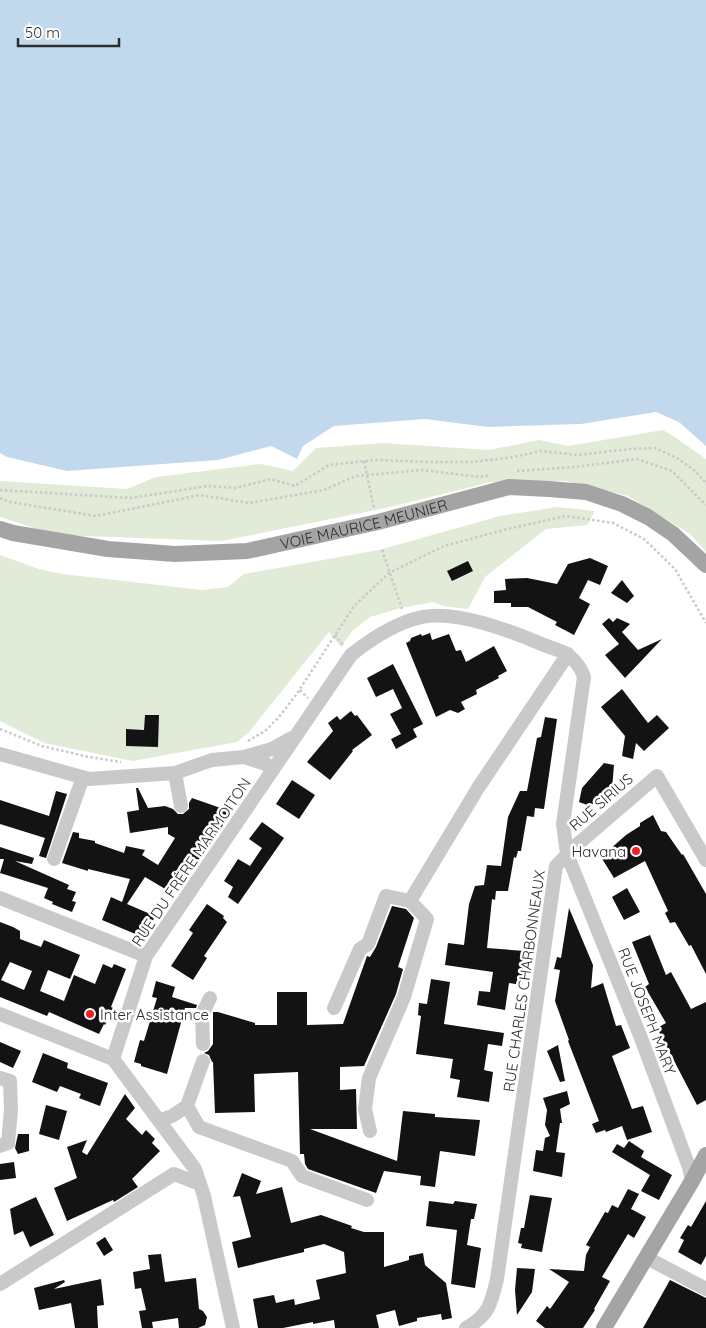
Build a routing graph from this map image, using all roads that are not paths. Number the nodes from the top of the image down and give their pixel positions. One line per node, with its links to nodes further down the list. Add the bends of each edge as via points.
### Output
1 (0, 529): 2 (main road, VOIE MAURICE MEUNIER, via 108,549 175,554 247,551 378,522 509,487 550,489 586,492 622,504 673,534)
2 (706, 565)
3 (568, 654): 4 (street, RUE DU FRÈRE MARMOITON, via 484,623 423,617 384,631 351,655); 11 (street, via 582,669 584,677 563,824); 15 (street, via 478,788)
4 (297, 735): 6 (street, via 272,749); 7 (street, RUE DU FRÈRE MARMOITON)
5 (0, 754): 9 (street)
6 (244, 757): 7 (street, via 266,764); 8 (street, via 212,760)
7 (272, 771): 16 (street, RUE DU FRÈRE MARMOITON)
8 (175, 773): 9 (street); 10 (street)
9 (83, 777): 12 (street)
10 (181, 806)
11 (567, 854): 13 (street, RUE SIRIUS, via 657,776); 31 (street, RUE JOSEPH MARY, via 642,1038); 38 (street, RUE CHARLES CHARBONNEAUX, via 556,866 491,1303 480,1320)
12 (54, 859)
13 (706, 860)
14 (0, 898): 16 (street)
15 (410, 901): 18 (street, via 386,896 368,944 360,949); 26 (street, via 428,919 404,997 369,1078 365,1109)
16 (146, 956): 21 (street, RUE DU FRÈRE MARMOITON)
17 (210, 998): 20 (street, via 202,1014)
18 (334, 1008)
19 (0, 1014): 21 (street)
20 (203, 1044)
21 (113, 1059): 25 (street)
22 (203, 1061): 24 (street)
23 (0, 1078): 27 (street, via 10,1081 11,1110 8,1143)
24 (187, 1106): 25 (street); 33 (street, via 199,1127 292,1161 302,1176)
25 (158, 1121): 29 (street)
26 (370, 1131)
27 (0, 1146)
28 (706, 1155): 31 (main road)
29 (185, 1156): 30 (street); 32 (street, via 195,1169)
30 (174, 1174): 32 (street); 35 (street)
31 (692, 1181): 34 (main road)
32 (200, 1184): 37 (street)
33 (367, 1200)
34 (647, 1258): 36 (street); 39 (main road)
35 (0, 1284)
36 (706, 1289)
37 (233, 1328)
38 (466, 1328)
39 (604, 1328)

